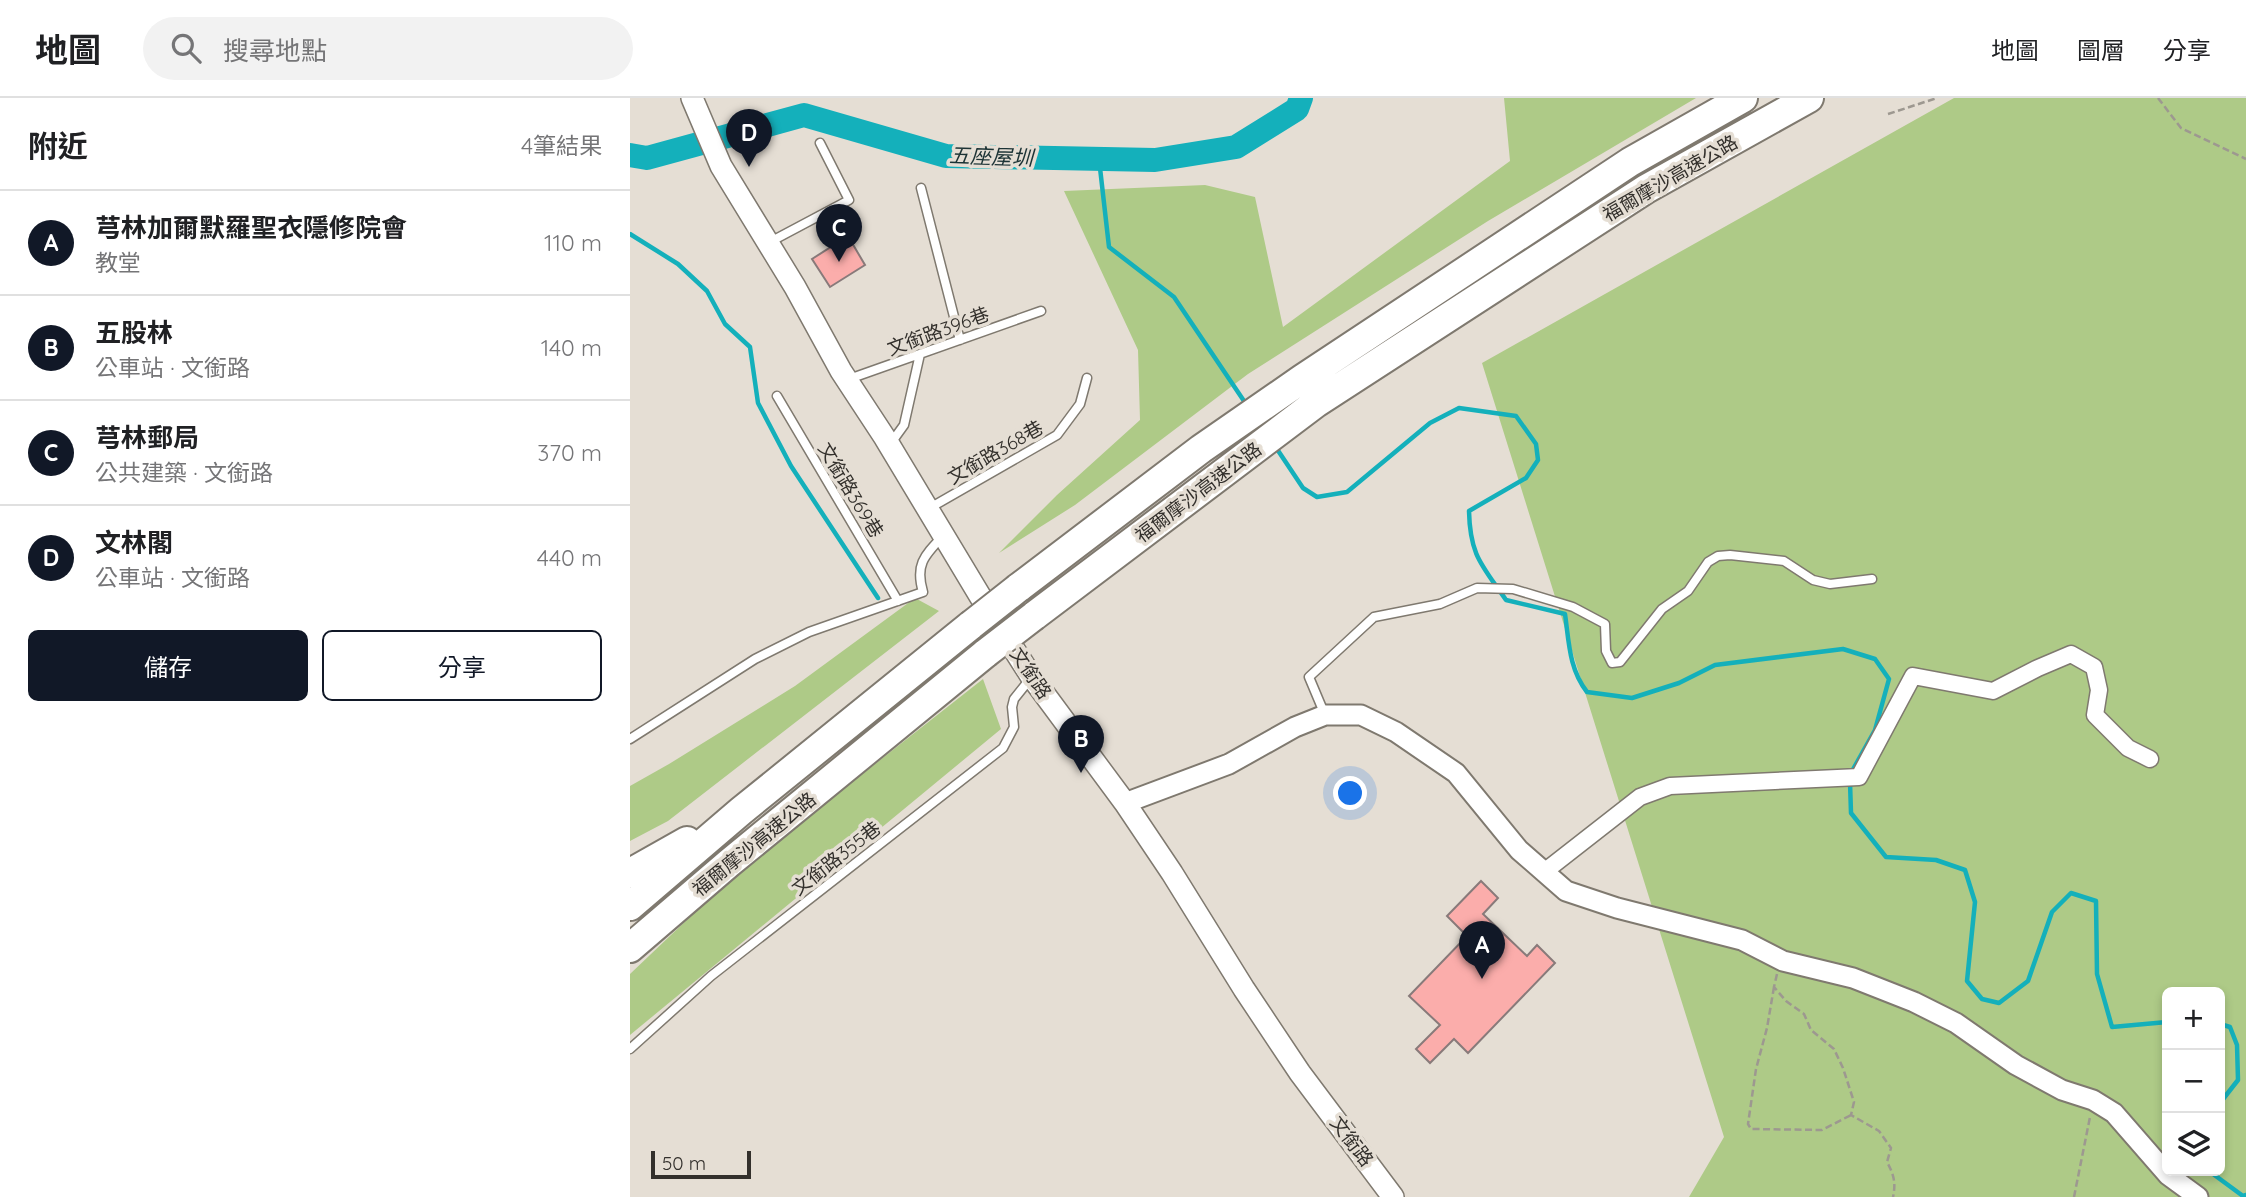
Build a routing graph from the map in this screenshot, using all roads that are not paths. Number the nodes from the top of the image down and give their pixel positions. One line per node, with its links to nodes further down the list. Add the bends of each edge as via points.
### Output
1 (1744, 98): 23 (highway, 福爾摩沙高速公路, bridge, via 1630,162 1201,449 1018,588)
2 (1809, 98): 24 (highway, 福爾摩沙高速公路, bridge, via 1646,189 1316,403 986,653)
3 (693, 101): 6 (main road, 文銜路, via 721,166)
4 (820, 143): 6 (lane, via 849,200)
5 (921, 188): 8 (lane)
6 (768, 243): 11 (main road, 文銜路)
7 (1041, 311): 8 (lane, 文銜路396巷)
8 (960, 340): 9 (lane, 文銜路396巷)
9 (919, 354): 11 (lane, 文銜路396巷); 13 (lane, via 904,425)
10 (1087, 378): 14 (lane, 文銜路368巷, via 1080,404 1056,435)
11 (846, 380): 13 (main road, 文銜路)
12 (777, 396): 17 (lane, 文銜路369巷)
13 (889, 446): 14 (main road, 文銜路)
14 (928, 509): 15 (main road, 文銜路)
15 (945, 536): 17 (lane, via 924,556 919,577 923,592); 18 (main road, 文銜路)
16 (1872, 579): 19 (lane, via 1830,584 1813,580 1784,562 1718,556 1708,562 1688,591 1662,609 1620,662 1612,663 1606,651 1605,624 1573,607 1513,589 1477,588 1440,604 1374,617 1309,677)
17 (898, 600): 20 (lane, via 809,632 755,660)
18 (1031, 676): 22 (main road, 文銜路); 30 (lane, 文銜路355巷, via 1014,699 1014,727 1003,748 711,976)
19 (1325, 715): 22 (street, via 1295,726 1229,764); 25 (street, via 1361,715 1396,732 1456,774 1519,850)
20 (630, 739)
21 (2150, 760): 25 (street, via 2128,748 2095,715 2099,690 2094,667 2071,654 1993,691 1913,676 1859,777 1670,786 1640,797)
22 (1125, 803): 31 (main road, 文銜路, via 1300,1073)
23 (741, 811): 26 (highway); 27 (highway, 福爾摩沙高速公路)
24 (729, 863): 28 (highway, 福爾摩沙高速公路); 29 (highway)
25 (1544, 872): 32 (street, via 1566,891 1742,940 1783,961 1853,978 1914,1002 1956,1023 2051,1084 2114,1113 2168,1175)
26 (630, 873)
27 (630, 906)
28 (630, 948)
29 (630, 960)
30 (630, 1049)
31 (1393, 1197)
32 (2198, 1197)

